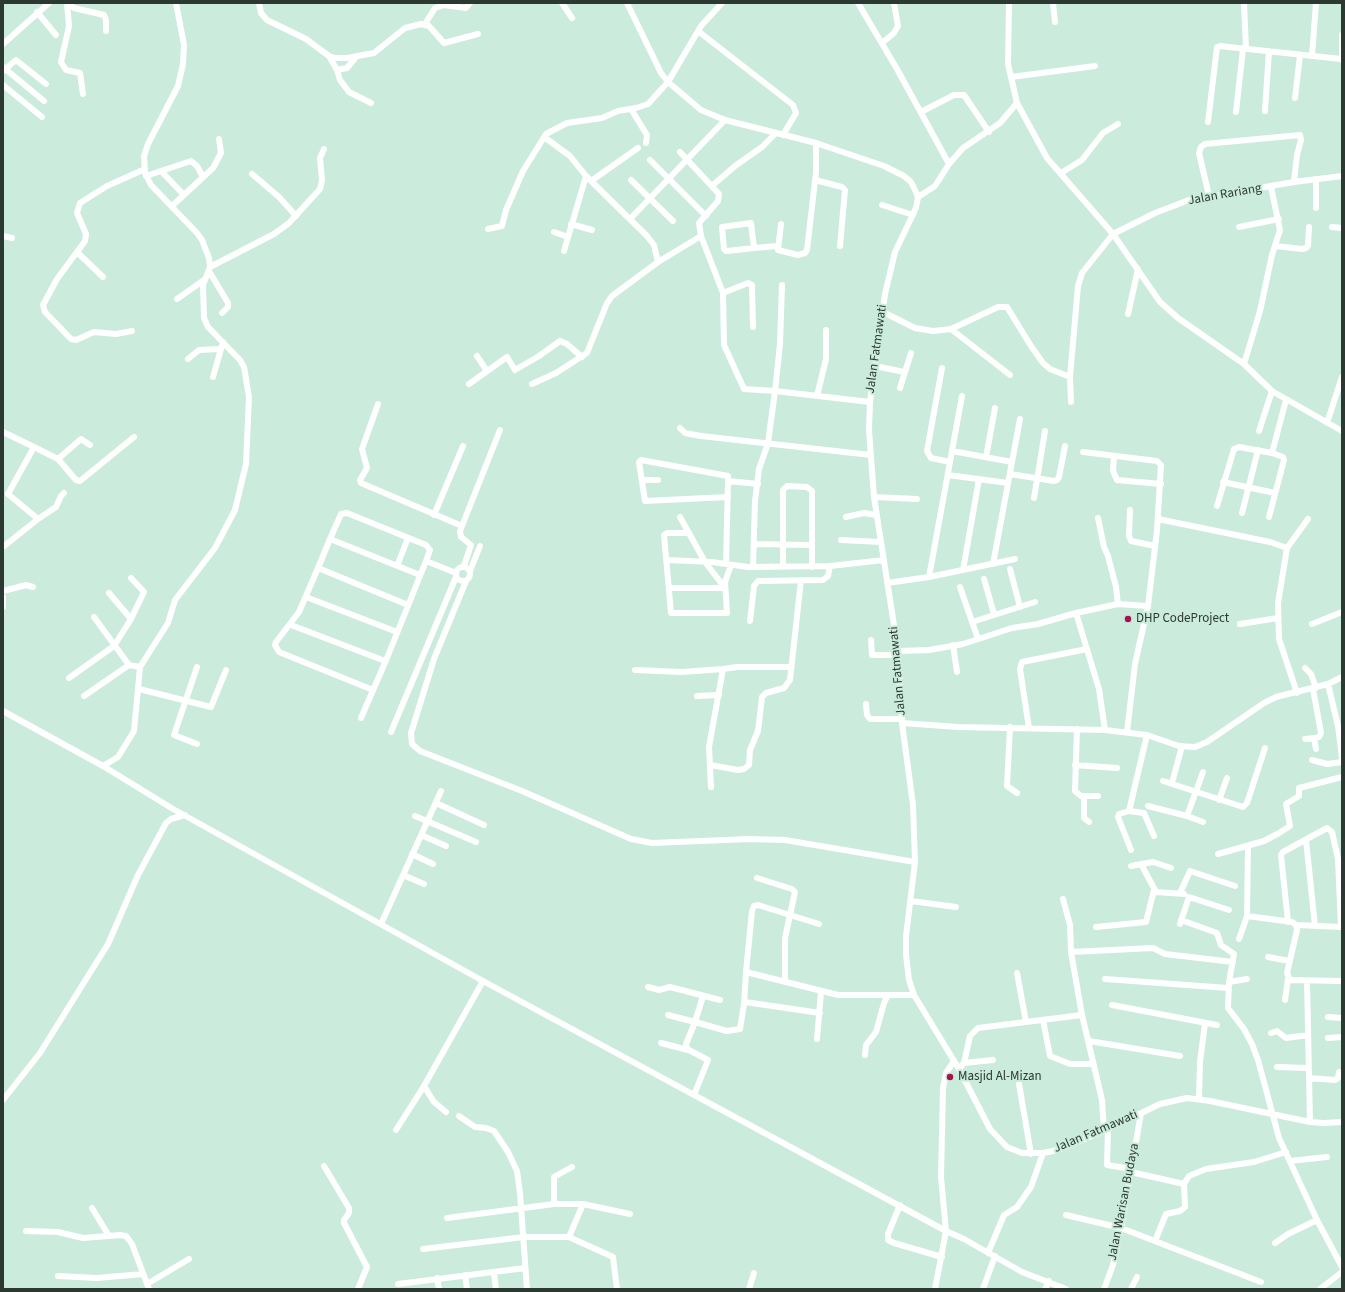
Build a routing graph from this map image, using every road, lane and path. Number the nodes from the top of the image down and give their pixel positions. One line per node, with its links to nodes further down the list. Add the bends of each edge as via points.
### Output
1 (49, 3): 16 (street)
2 (67, 3): 20 (street, via 79,10 104,15); 42 (street, via 69,26 61,65 68,71 79,72)
3 (176, 3): 69 (street, via 184,45 183,64 178,86 148,144 144,156)
4 (259, 3): 31 (street, via 261,13 267,20 306,39)
5 (470, 3): 19 (street, via 466,8 444,5 435,8)
6 (562, 3): 17 (street)
7 (627, 3): 39 (street, via 653,60)
8 (722, 3): 21 (street)
9 (858, 3): 26 (street)
10 (894, 3): 26 (street, via 898,26)
11 (1017, 3): 15 (street)
12 (1053, 3): 18 (street)
13 (1244, 3): 28 (street)
14 (1316, 3): 32 (street)
15 (1009, 4): 38 (street, via 1008,54)
16 (38, 12): 23 (street); 27 (street)
17 (572, 18)
18 (1055, 22)
19 (425, 24): 22 (street, via 444,43); 33 (street, via 405,28 374,53)
20 (106, 31)
21 (698, 31): 39 (street); 57 (street, via 793,105 796,113)
22 (478, 34)
23 (56, 35)
24 (1342, 35): 25 (street)
25 (1342, 39): 34 (street)
26 (882, 43): 49 (street)
27 (3, 44)
28 (1244, 49): 29 (street); 50 (street); 53 (street, via 1220,46 1216,51)
29 (1270, 51): 30 (street); 48 (street)
30 (1300, 55): 32 (street); 43 (street)
31 (329, 56): 33 (street, via 341,59); 37 (street)
32 (1312, 56): 34 (street)
33 (356, 57): 37 (street, via 347,68)
34 (1342, 59)
35 (1095, 66): 38 (street)
36 (4, 69): 40 (street, via 16,60); 44 (street)
37 (337, 70): 45 (street, via 340,80 349,92)
38 (1011, 77): 46 (street)
39 (668, 82): 47 (street, via 648,104); 52 (street, via 701,110)
40 (46, 84)
41 (3, 85): 51 (street)
42 (83, 94)
43 (1295, 98)
44 (44, 101)
45 (371, 103)
46 (1017, 103): 55 (street); 70 (street, via 1038,145)
47 (631, 109): 58 (street, via 602,118 567,123 554,128); 60 (street, via 647,136)
48 (1265, 111)
49 (921, 112): 55 (street, via 954,95 964,95); 67 (street)
50 (1236, 112)
51 (42, 117)
52 (725, 120): 56 (street); 65 (street)
53 (1208, 122)
54 (1118, 124): 70 (street, via 1102,133 1082,160)
55 (989, 132): 67 (street, via 963,148)
56 (776, 133): 57 (street); 81 (street)
57 (783, 135): 61 (street)
58 (544, 137): 72 (street, via 566,153); 102 (street, via 523,171 502,226)
59 (219, 139): 74 (street, via 221,153 213,168)
60 (646, 143)
61 (816, 143): 78 (street); 85 (street, via 896,171 911,182)
62 (638, 148): 79 (street)
63 (324, 149): 91 (street, via 320,158 320,189)
64 (680, 152): 65 (street)
65 (687, 159): 75 (street); 81 (street)
66 (650, 160): 75 (street)
67 (949, 164): 85 (street, via 935,186)
68 (161, 171): 69 (street); 74 (street, via 191,161); 83 (street)
69 (145, 173): 88 (street, via 151,185); 115 (street, via 107,186 80,203 77,213 86,238)
70 (1061, 173): 105 (street)
71 (252, 174): 91 (street, via 279,197)
72 (586, 176): 79 (street); 96 (street)
73 (1342, 176): 76 (street, Jalan Rariang)
74 (203, 177): 83 (street)
75 (669, 178): 86 (street); 92 (street)
76 (1316, 179): 80 (street, Jalan Rariang); 89 (street)
77 (631, 180): 86 (street)
78 (815, 180): 110 (street, via 806,252 798,255 779,250); 111 (street, via 845,190)
79 (591, 181): 93 (street)
80 (1294, 182): 82 (street, Jalan Rariang); 84 (street, via 1300,135 1205,144 1199,152)
81 (713, 185): 92 (street, via 720,197)
82 (1271, 187): 84 (street, Jalan Rariang); 94 (street)
83 (184, 195): 88 (street)
84 (1209, 196): 105 (street, Jalan Rariang, via 1172,205)
85 (918, 197): 90 (street, Jalan Fatmawati)
86 (650, 198): 93 (street); 95 (street)
87 (882, 205): 90 (street)
88 (172, 206): 117 (street, via 202,240)
89 (1316, 208)
90 (913, 215): 124 (street, Jalan Fatmawati, via 895,252)
91 (296, 216): 117 (street, via 274,234)
92 (706, 216): 107 (street, via 699,223)
93 (630, 219): 116 (street, via 652,241)
94 (1279, 219): 98 (street); 112 (street, via 1280,230)
95 (673, 221)
96 (571, 224): 103 (street); 108 (street)
97 (781, 224): 110 (street)
98 (1239, 227)
99 (1309, 227): 112 (street, via 1306,248)
100 (1332, 227): 101 (street)
101 (1342, 228)
102 (488, 229)
103 (592, 230)
104 (554, 232): 108 (street)
105 (1113, 234): 118 (street); 144 (street, via 1082,273 1078,286)
106 (3, 236): 109 (street)
107 (701, 236): 116 (street); 122 (street)
108 (568, 237): 114 (street)
109 (12, 238)
110 (777, 246): 113 (street)
111 (840, 246)
112 (1276, 246): 137 (street)
113 (754, 248): 113 (street, via 725,250 722,227 750,223)
114 (564, 251)
115 (78, 252): 119 (street); 130 (street, via 44,301 45,312 71,339 76,340 94,332 116,334)
116 (658, 262): 135 (street, via 612,296 590,346)
117 (210, 269): 120 (street); 125 (street, via 228,303 228,307)
118 (1138, 269): 126 (street); 137 (street, via 1160,302 1178,318)
119 (103, 277)
120 (204, 280): 123 (street); 131 (street, via 204,318 208,327)
121 (782, 285): 149 (street)
122 (723, 293): 127 (street, via 748,283 752,285); 149 (street, via 724,345 741,386 746,390)
123 (177, 299)
124 (882, 312): 128 (street, via 924,330); 138 (street, Jalan Fatmawati)
125 (222, 313)
126 (1128, 314)
127 (753, 327)
128 (951, 329): 142 (street); 144 (street, via 998,308 1008,307 1030,346 1043,363 1050,369)
129 (826, 330): 151 (street, via 826,359)
130 (132, 331)
131 (223, 342): 132 (street); 286 (street, via 240,360 246,374 249,421 246,464 234,510 215,548 175,600 168,623)
132 (220, 349): 136 (street, via 199,350); 143 (street)
133 (911, 353): 141 (street)
134 (478, 356): 140 (street)
135 (582, 357): 140 (street, via 561,340 515,370 507,357); 147 (street)
136 (188, 359)
137 (1244, 364): 150 (street)
138 (875, 366): 141 (street); 154 (street, Jalan Fatmawati)
139 (942, 368): 180 (street, via 927,451 931,458)
140 (487, 371): 146 (street)
141 (904, 372): 148 (street)
142 (1010, 375)
143 (213, 377)
144 (1070, 377): 155 (street)
145 (1342, 377): 159 (street)
146 (469, 384)
147 (532, 384)
148 (900, 388)
149 (775, 391): 151 (street); 167 (street)
150 (1272, 391): 153 (street); 163 (street)
151 (817, 396): 154 (street)
152 (962, 396): 173 (street)
153 (1286, 400): 159 (street); 175 (street)
154 (870, 402): 176 (street, Jalan Fatmawati)
155 (1070, 402)
156 (378, 404): 203 (street, via 362,449 367,468 360,480 361,483)
157 (995, 408): 178 (street)
158 (1020, 419): 181 (street)
159 (1327, 424): 164 (street)
160 (680, 428): 167 (street, via 689,434)
161 (500, 430): 212 (street)
162 (1045, 431): 184 (street)
163 (1259, 431)
164 (1342, 431)
165 (3, 432): 171 (street)
166 (134, 437): 179 (street, via 80,481 76,480)
167 (768, 443): 176 (street); 190 (street, via 762,458)
168 (90, 445): 179 (street, via 81,439)
169 (463, 446): 203 (street)
170 (1065, 446): 184 (street, via 1057,480)
171 (34, 447): 179 (street); 209 (street, via 8,494)
172 (1258, 450): 175 (street); 189 (street, via 1239,447 1234,449); 193 (street)
173 (952, 451): 178 (street); 180 (street)
174 (1083, 452): 177 (street)
175 (1272, 453): 195 (street, via 1284,458)
176 (870, 455): 197 (street, Jalan Fatmawati)
177 (1114, 456): 192 (street, via 1159,462 1162,468); 192 (street, via 1113,471 1116,480)
178 (986, 457): 181 (street)
179 (58, 460)
180 (950, 462): 182 (street)
181 (1012, 462): 183 (street)
182 (948, 474): 185 (street); 244 (street)
183 (1010, 474): 184 (street); 191 (street)
184 (1036, 478): 198 (street)
185 (979, 479): 191 (street); 240 (street)
186 (642, 480): 187 (street); 188 (street, via 639,462 641,460 728,476); 196 (street, via 645,501)
187 (658, 480)
188 (728, 481): 190 (street); 196 (street)
189 (1224, 482): 193 (street); 200 (street)
190 (758, 484): 218 (street)
191 (1008, 484): 231 (street)
192 (1161, 484): 210 (street)
193 (1248, 487): 195 (street); 202 (street)
194 (64, 493): 209 (street, via 56,507)
195 (1275, 493): 207 (street)
196 (728, 497): 230 (street)
197 (874, 497): 199 (street); 204 (street, Jalan Fatmawati)
198 (1034, 498)
199 (917, 500)
200 (1217, 506)
201 (1130, 510): 222 (street, via 1131,541)
202 (1242, 513)
203 (434, 515): 212 (street)
204 (876, 515): 206 (street, via 864,513); 217 (street, Jalan Fatmawati)
205 (680, 517): 213 (street)
206 (846, 517)
207 (1269, 517)
208 (1098, 518): 259 (street)
209 (38, 519): 223 (street)
210 (1158, 519): 222 (street); 224 (street)
211 (1308, 519): 224 (street)
212 (462, 526): 233 (street, via 461,536 471,545)
213 (689, 533): 226 (street, via 665,534); 229 (street)
214 (408, 538): 215 (street, via 344,512 340,515); 228 (street, via 429,547); 232 (street)
215 (330, 539): 232 (street); 238 (street)
216 (841, 540): 217 (street)
217 (881, 542): 227 (street, Jalan Fatmawati)
218 (754, 544): 219 (street); 235 (street)
219 (784, 544): 220 (street); 220 (street, via 783,490 787,486 811,489); 236 (street)
220 (811, 545): 237 (street)
221 (480, 546): 241 (street)
222 (1155, 546): 261 (street)
223 (3, 547)
224 (1288, 548): 268 (street, via 1278,603)
225 (1015, 559): 231 (street)
226 (667, 560): 229 (street); 252 (street)
227 (884, 560): 234 (street); 249 (street, Jalan Fatmawati)
228 (426, 561): 242 (street); 243 (street)
229 (706, 562): 230 (street); 253 (street)
230 (729, 564): 235 (street); 253 (street)
231 (993, 564): 240 (street)
232 (398, 566): 242 (street)
233 (464, 566): 241 (street); 243 (street, via 458,568)
234 (830, 566): 237 (street); 248 (street, via 825,579)
235 (753, 567): 236 (street)
236 (783, 567): 237 (street)
237 (812, 567)
238 (318, 568): 257 (street); 260 (street)
239 (1010, 569): 263 (street)
240 (963, 570): 244 (street)
241 (470, 571): 247 (street, via 470,576)
242 (420, 575): 260 (street)
243 (456, 575): 247 (street, via 461,581); 282 (street)
244 (929, 577): 249 (street)
245 (131, 578): 269 (street, via 144,592)
246 (984, 579): 266 (street)
247 (466, 580): 283 (street)
248 (801, 580): 270 (street, via 758,581 754,586); 288 (street)
249 (887, 583): 281 (street, Jalan Fatmawati)
250 (34, 587): 254 (street, via 23,585)
251 (960, 587): 271 (street)
252 (670, 588): 253 (street); 253 (street, via 670,609 673,614 725,614 728,609)
253 (725, 588)
254 (3, 591)
255 (108, 593): 269 (street)
256 (3, 597): 262 (street)
257 (306, 597): 272 (street); 275 (street)
258 (1036, 602): 263 (street)
259 (1118, 604): 261 (street); 265 (street)
260 (408, 605): 275 (street)
261 (1148, 606): 315 (street, via 1135,664)
262 (3, 607)
263 (1020, 607): 266 (street)
264 (1342, 612): 274 (street)
265 (1076, 613): 276 (street); 280 (street)
266 (994, 614): 271 (street)
267 (94, 617): 278 (street)
268 (1278, 618): 273 (street); 300 (street, via 1279,645)
269 (131, 619): 278 (street)
270 (750, 621)
271 (972, 622): 276 (street)
272 (291, 624): 284 (street); 299 (street, via 276,642 279,652)
273 (1240, 624)
274 (1312, 624)
275 (397, 632): 284 (street)
276 (978, 639): 279 (street)
277 (871, 640): 281 (street, via 872,655)
278 (114, 646): 285 (street); 295 (street)
279 (953, 646): 281 (street); 293 (street)
280 (1087, 649): 311 (street, via 1022,662 1020,669); 313 (street, via 1099,689)
281 (898, 653): 308 (street, Jalan Fatmawati)
282 (424, 654): 283 (street); 314 (street)
283 (434, 659): 362 (street, via 411,733 412,744 420,751 522,791 631,839 652,843 785,840)
284 (385, 661): 299 (street)
285 (130, 665): 286 (street); 302 (street)
286 (140, 667): 298 (street)
287 (197, 667): 304 (street)
288 (791, 667): 290 (street); 326 (street, via 787,686 766,693 762,697 758,731 750,750 747,767 738,770)
289 (1304, 668): 297 (street, via 1311,674)
290 (723, 669): 292 (street, via 682,672); 301 (street)
291 (226, 670): 304 (street, via 211,707)
292 (635, 670)
293 (958, 672)
294 (1342, 676): 296 (street)
295 (69, 678)
296 (1328, 684): 297 (street); 309 (street)
297 (1315, 688): 300 (street); 317 (street, via 1321,733 1319,737)
298 (139, 689): 304 (street); 328 (street, via 134,731 118,757)
299 (373, 690): 307 (street)
300 (1297, 692): 320 (street, via 1264,703 1207,742 1195,747)
301 (719, 695): 303 (street); 326 (street, via 709,747)
302 (84, 696)
303 (697, 696)
304 (186, 701): 319 (street, via 174,735)
305 (866, 704): 308 (street, via 870,719)
306 (3, 711): 328 (street)
307 (361, 718)
308 (902, 721): 310 (street, via 958,727); 362 (street, Jalan Fatmawati, via 913,805)
309 (1340, 724): 323 (street)
310 (1010, 727): 311 (street); 338 (street, via 1007,786)
311 (1029, 728): 312 (street)
312 (1077, 729): 313 (street); 327 (street)
313 (1105, 730): 315 (street)
314 (391, 732)
315 (1127, 732): 316 (street)
316 (1147, 735): 320 (street); 344 (street)
317 (1314, 738): 318 (street); 322 (street)
318 (1305, 739)
319 (197, 744)
320 (1182, 746): 334 (street)
321 (1265, 748): 341 (street, via 1246,806)
322 (1316, 749)
323 (1342, 758)
324 (1312, 760): 325 (street, via 1327,764)
325 (1342, 762)
326 (710, 765): 335 (street)
327 (1076, 765): 329 (street); 339 (street, via 1075,791)
328 (103, 766): 345 (street)
329 (1117, 768)
330 (1203, 772): 337 (street)
331 (1342, 777): 357 (street, via 1299,788 1299,796 1286,804 1290,826 1264,841)
332 (1227, 778): 341 (street)
333 (1163, 781): 334 (street)
334 (1172, 783): 337 (street)
335 (711, 787)
336 (441, 791): 342 (street)
337 (1195, 791): 341 (street); 347 (street)
338 (1017, 793)
339 (1084, 796): 340 (street); 349 (street, via 1084,818)
340 (1098, 796)
341 (1220, 800)
342 (436, 803): 348 (street); 351 (street)
343 (1148, 806): 347 (street)
344 (1129, 811): 353 (street, via 1144,813); 358 (street, via 1118,816)
345 (185, 815): 381 (street); 444 (street, via 166,823 138,875 108,944 40,1053)
346 (415, 816): 348 (street)
347 (1186, 816): 350 (street)
348 (428, 821): 352 (street); 355 (street)
349 (1089, 822)
350 (1203, 822)
351 (484, 825)
352 (421, 835): 356 (street); 359 (street)
353 (1154, 836)
354 (1306, 840): 361 (street, via 1327,828 1330,829); 380 (street, via 1281,855); 384 (street)
355 (476, 842)
356 (446, 846)
357 (1248, 846): 360 (street); 379 (street)
358 (1131, 850)
359 (412, 854): 363 (street); 367 (street)
360 (1218, 854)
361 (1340, 858): 386 (street)
362 (915, 862): 375 (street, Jalan Fatmawati)
363 (433, 864)
364 (1141, 864): 365 (street); 366 (street, via 1153,862); 371 (street)
365 (1131, 866)
366 (1171, 868)
367 (403, 875): 369 (street); 381 (street)
368 (756, 878): 378 (street, via 795,890)
369 (424, 884)
370 (1235, 886): 372 (street, via 1190,871)
371 (1154, 890): 372 (street); 385 (street, via 1146,922)
372 (1180, 893): 373 (street)
373 (1189, 897): 377 (street); 391 (street, via 1180,922 1217,933 1221,945 1234,954)
374 (1063, 899): 388 (street, via 1070,925)
375 (911, 901): 376 (street); 405 (street, Jalan Fatmawati, via 906,954 909,980)
376 (956, 907)
377 (1229, 910)
378 (789, 916): 382 (street); 392 (street, via 758,905 753,907); 400 (street, via 784,938)
379 (1247, 916): 380 (street); 387 (street)
380 (1288, 922): 383 (street)
381 (381, 924): 397 (street)
382 (819, 924)
383 (1296, 925): 384 (street); 390 (street)
384 (1315, 926): 386 (street)
385 (1096, 927)
386 (1342, 927)
387 (1239, 939)
388 (1071, 952): 391 (street, via 1152,948 1165,954); 412 (street)
389 (1268, 957): 390 (street)
390 (1289, 961): 396 (street)
391 (1233, 962): 401 (street)
392 (746, 972): 400 (street); 409 (street)
393 (1017, 973): 418 (street)
394 (1104, 979): 401 (street)
395 (1247, 979): 401 (street)
396 (1288, 979): 398 (street); 408 (street)
397 (483, 981): 441 (street); 442 (street)
398 (1307, 981): 399 (street); 422 (street)
399 (1342, 981)
400 (785, 982): 403 (street)
401 (1228, 985): 447 (street, via 1228,1008 1244,1029 1258,1060)
402 (648, 987): 406 (street, via 659,990 670,987)
403 (821, 992): 404 (street, via 859,996); 411 (street)
404 (888, 995): 405 (street); 429 (street, via 876,1032 866,1045)
405 (914, 995): 432 (street, Jalan Fatmawati)
406 (703, 996): 407 (street); 417 (street)
407 (720, 1000)
408 (1285, 1000)
409 (745, 1002): 411 (street); 417 (street, via 740,1029 727,1031)
410 (1112, 1005): 419 (street)
411 (820, 1013): 425 (street)
412 (1082, 1014): 416 (street); 426 (street)
413 (668, 1015): 417 (street)
414 (1328, 1017): 415 (street)
415 (1342, 1018)
416 (1043, 1020): 418 (street); 434 (street, via 1050,1056 1070,1064)
417 (695, 1022): 428 (street, via 686,1044)
418 (1026, 1022): 433 (street, via 976,1029 970,1036)
419 (1205, 1023): 420 (street); 443 (street)
420 (1217, 1025)
421 (1271, 1033): 422 (street, via 1278,1031 1286,1038)
422 (1308, 1035): 436 (street)
423 (1342, 1037): 424 (street)
424 (1328, 1038)
425 (817, 1039)
426 (1089, 1041): 430 (street); 434 (street)
427 (661, 1043): 428 (street)
428 (688, 1050): 442 (street, via 708,1060)
429 (865, 1055)
430 (1180, 1056)
431 (993, 1060): 433 (street)
432 (954, 1061): 437 (street, Jalan Fatmawati); 473 (street, via 946,1073 943,1088 941,1169)
433 (964, 1063): 437 (street)
434 (1092, 1064): 452 (street, via 1102,1100)
435 (1277, 1067): 436 (street)
436 (1308, 1068): 439 (street)
437 (958, 1069): 455 (street, Jalan Fatmawati, via 996,1138 1007,1147)
438 (1339, 1072): 439 (street, via 1335,1080)
439 (1309, 1078): 449 (street)
440 (1019, 1084): 455 (street)
441 (424, 1086): 445 (street, via 434,1102); 451 (street)
442 (694, 1095): 464 (street)
443 (1199, 1099): 446 (street, Jalan Fatmawati, via 1176,1099); 447 (street, Jalan Fatmawati)
444 (3, 1100)
445 (446, 1112)
446 (1141, 1113): 452 (street, Jalan Fatmawati); 460 (street, Jalan Warisan Budaya)
447 (1272, 1114): 449 (street, Jalan Fatmawati); 453 (street)
448 (459, 1116): 466 (street, via 475,1128 490,1129 498,1135 516,1171)
449 (1310, 1122): 450 (street, Jalan Fatmawati)
450 (1342, 1122)
451 (396, 1130)
452 (1106, 1130): 454 (street, Jalan Fatmawati, via 1071,1145); 460 (street, via 1107,1164)
453 (1286, 1152): 457 (street); 461 (street, via 1254,1162 1206,1169 1189,1176)
454 (1043, 1153): 455 (street, Jalan Fatmawati); 480 (street, via 1030,1187 1017,1207 1004,1215)
455 (1031, 1154)
456 (1327, 1157): 457 (street)
457 (1290, 1161): 470 (street)
458 (324, 1166): 498 (street, via 349,1208 344,1222 367,1267)
459 (572, 1167): 462 (street, via 554,1177)
460 (1131, 1170): 461 (street); 471 (street, Jalan Warisan Budaya)
461 (1184, 1184): 477 (street, via 1185,1207 1180,1211 1166,1214)
462 (554, 1204): 463 (street); 466 (street)
463 (583, 1204): 467 (street); 476 (street)
464 (900, 1205): 473 (street); 482 (street, via 888,1240)
465 (92, 1208): 474 (street)
466 (522, 1209): 469 (street); 475 (street)
467 (630, 1214)
468 (1066, 1216): 471 (street)
469 (447, 1218)
470 (1317, 1220): 478 (street, via 1288,1234); 484 (street)
471 (1121, 1228): 477 (street); 509 (street, Jalan Warisan Budaya, via 1113,1265)
472 (26, 1231): 474 (street, via 58,1232 83,1238)
473 (946, 1231): 480 (street); 482 (street)
474 (109, 1236): 489 (street, via 122,1235 128,1238)
475 (524, 1237): 476 (street); 479 (street); 485 (street)
476 (569, 1237): 503 (street, via 613,1257)
477 (1155, 1241): 495 (street)
478 (1275, 1244)
479 (423, 1249)
480 (988, 1253): 481 (street)
481 (995, 1256): 494 (street, via 1029,1275); 506 (street)
482 (942, 1257): 505 (street)
483 (189, 1259): 497 (street)
484 (1342, 1267)
485 (525, 1268): 486 (street); 502 (street)
486 (494, 1272): 490 (street); 501 (street)
487 (1342, 1272): 511 (street)
488 (754, 1273): 504 (street)
489 (143, 1274): 491 (street, via 97,1278); 497 (street)
490 (465, 1275): 493 (street); 500 (street)
491 (58, 1276)
492 (1137, 1277): 510 (street)
493 (438, 1278): 496 (street); 499 (street)
494 (1049, 1282): 507 (street); 508 (street)
495 (1261, 1282)
496 (398, 1284)
497 (148, 1286)
498 (358, 1289)
499 (439, 1289)
500 (467, 1289)
501 (496, 1289)
502 (527, 1289)
503 (617, 1289)
504 (749, 1289)
505 (935, 1289)
506 (983, 1289)
507 (1045, 1289)
508 (1066, 1289)
509 (1104, 1289)
510 (1131, 1289)
511 (1320, 1289)

